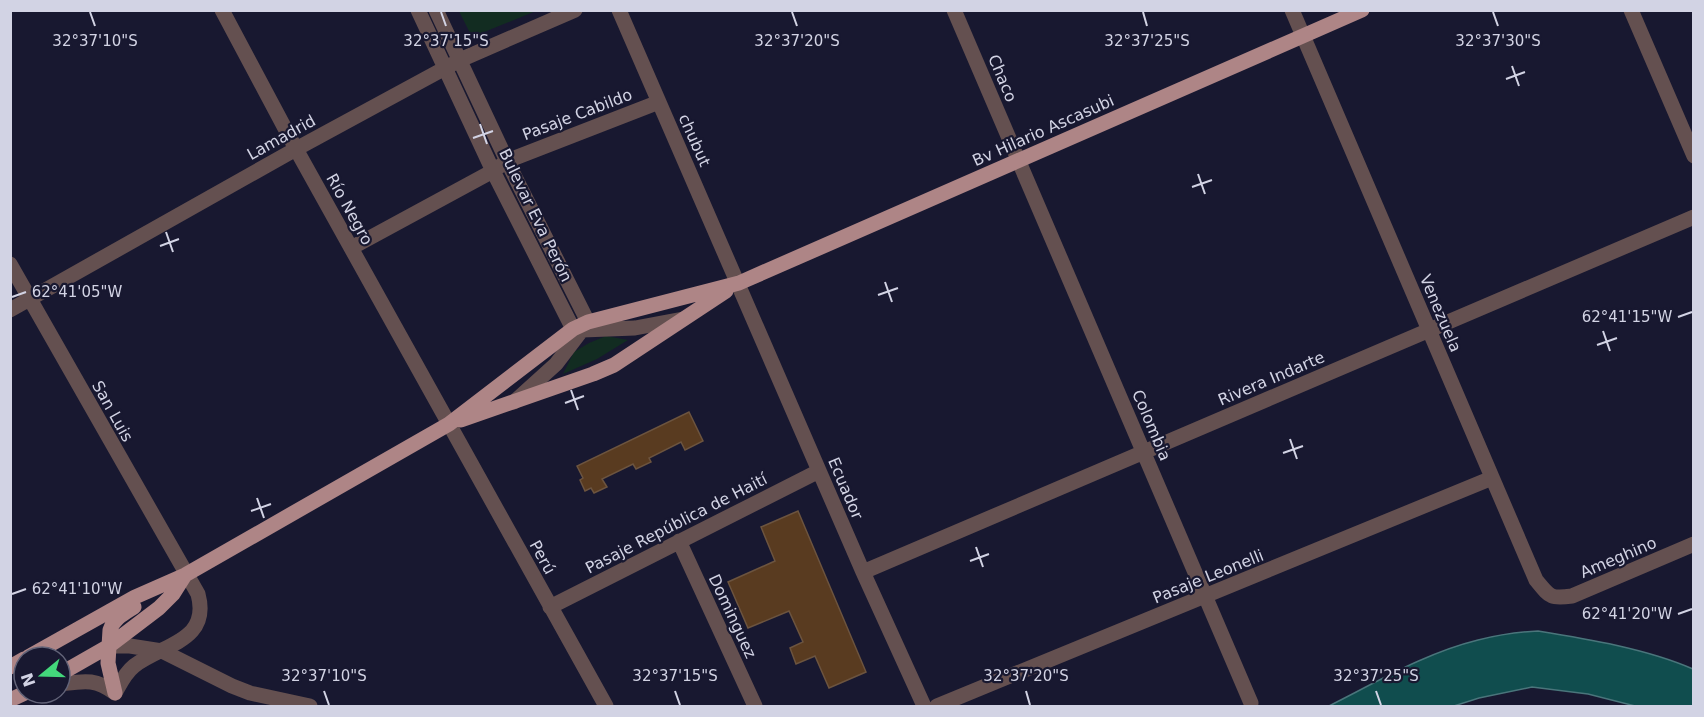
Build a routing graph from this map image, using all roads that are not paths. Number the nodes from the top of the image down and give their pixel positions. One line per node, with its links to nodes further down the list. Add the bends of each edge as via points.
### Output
1 (222, 10): 14 (street, Río Negro)
2 (418, 10): 12 (street, Bulevar Eva Perón)
3 (436, 10): 11 (street, Bulevar Eva Perón)
4 (575, 10): 11 (street, Lamadrid)
5 (619, 10): 13 (street, chubut)
6 (954, 10): 17 (street, Chaco)
7 (1293, 10): 10 (street, Venezuela)
8 (1362, 10): 10 (main road, Bv Hilario Ascasubi)
9 (1630, 10): 15 (street)
10 (1304, 36): 17 (main road, Bv Hilario Ascasubi); 27 (street, Venezuela)
11 (460, 60): 12 (street, Lamadrid); 16 (street, Bulevar Eva Perón)
12 (447, 69): 14 (street, Lamadrid); 18 (street, Bulevar Eva Perón)
13 (658, 102): 16 (street, Pasaje Cabildo); 22 (street, chubut)
14 (296, 149): 20 (street, Río Negro); 23 (street, Lamadrid)
15 (1694, 156)
16 (507, 161): 18 (street, Pasaje Cabildo); 26 (street, Bulevar Eva Perón)
17 (1019, 161): 22 (main road, Bv Hilario Ascasubi); 30 (street, Colombia)
18 (494, 171): 20 (street, Pasaje Cabildo); 26 (street, Bulevar Eva Perón)
19 (1694, 217): 27 (street, Rivera Indarte)
20 (351, 248): 29 (street, Río Negro)
21 (10, 264): 23 (street, San Luis)
22 (739, 283): 25 (main road); 26 (main road); 31 (street, Ecuador)
23 (30, 299): 24 (street, Lamadrid); 36 (street, San Luis)
24 (10, 310)
25 (683, 319): 26 (street, via 635,328); 28 (main road, via 614,364)
26 (581, 327): 28 (street, via 556,364); 29 (main road)
27 (1429, 330): 30 (street, Rivera Indarte); 32 (street, Venezuela)
28 (514, 402): 29 (main road)
29 (449, 424): 36 (main road); 40 (street, Perú)
30 (1144, 452): 35 (street, Rivera Indarte); 38 (street, Colombia)
31 (819, 471): 33 (street, Pasaje República de Haití); 35 (street, Ecuador)
32 (1492, 478): 38 (street, Pasaje Leonelli); 39 (street, Venezuela, via 1536,580)
33 (679, 541): 40 (street, Pasaje República de Haití); 50 (street, Dominguez)
34 (1694, 544): 39 (street, Ameghino, via 1572,596)
35 (863, 572): 51 (street, Ecuador)
36 (185, 575): 37 (main road); 42 (main road, via 174,594); 43 (street, San Luis, via 198,594 200,619 187,636)
37 (153, 588): 41 (main road); 42 (main road, via 141,603 113,622)
38 (1206, 596): 47 (street, Colombia); 52 (street, Pasaje Leonelli)
39 (1555, 598)
40 (550, 607): 49 (street, Perú)
41 (49, 645)
42 (109, 646): 43 (street); 44 (main road); 46 (main road, via 108,663)
43 (162, 651): 46 (street, San Luis, via 134,666 121,681); 48 (street, via 231,686)
44 (72, 667)
45 (72, 683): 46 (street, via 104,684)
46 (116, 700)
47 (1251, 703)
48 (310, 706)
49 (606, 706)
50 (755, 706)
51 (924, 706)
52 (937, 706)

